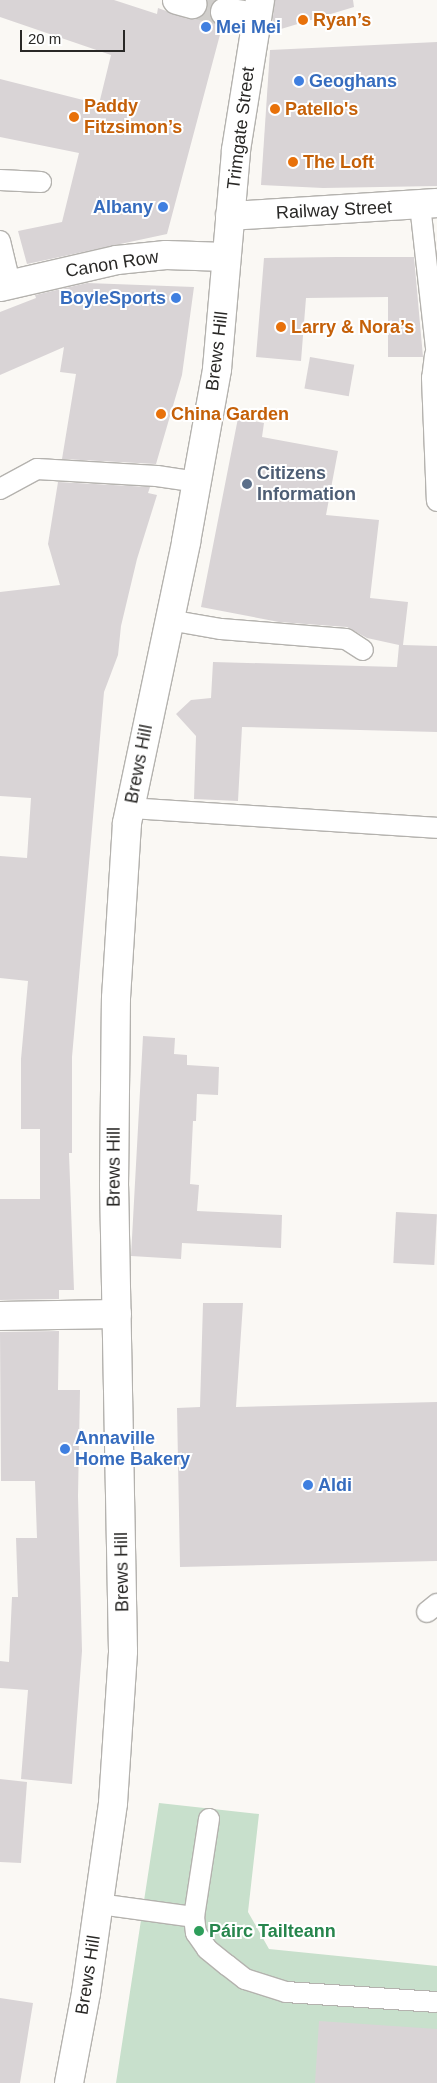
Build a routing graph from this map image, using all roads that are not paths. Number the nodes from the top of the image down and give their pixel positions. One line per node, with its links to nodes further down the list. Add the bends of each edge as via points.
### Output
1 (258, 8): 2 (street); 6 (street, Trimgate Street, via 236,150)
2 (225, 12)
3 (0, 180): 4 (lane)
4 (41, 182)
5 (429, 204): 6 (street, Railway Street); 10 (lane)
6 (230, 216): 8 (street, Trimgate Street)
7 (0, 241): 9 (lane)
8 (226, 257): 9 (street, Canon Row, via 166,256 116,260); 11 (street, Brews Hill, via 217,369)
9 (5, 285)
10 (436, 355): 13 (lane, via 432,378)
11 (197, 482): 12 (lane, via 157,476 36,468); 14 (street, Brews Hill)
12 (0, 489)
13 (437, 501)
14 (169, 620): 15 (lane, via 221,629 346,639); 16 (street, Brews Hill)
15 (363, 650)
16 (130, 808): 17 (lane); 18 (street, Brews Hill, via 116,998 114,1186)
17 (437, 828)
18 (117, 1314): 19 (street); 21 (street, Brews Hill, via 123,1651 113,1803)
19 (0, 1316)
20 (209, 1819): 22 (lane)
21 (99, 1904): 22 (lane); 24 (street, Brews Hill)
22 (194, 1917): 23 (lane, via 196,1933 207,1949 245,1979 266,1987 286,1992)
23 (437, 2002)
24 (69, 2083)

